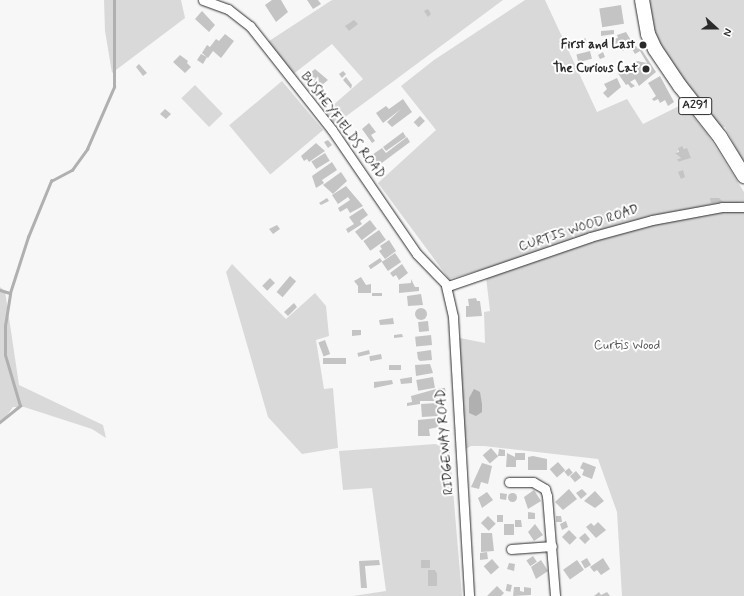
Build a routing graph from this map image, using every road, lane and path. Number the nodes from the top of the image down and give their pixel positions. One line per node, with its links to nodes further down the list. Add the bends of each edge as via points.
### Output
1 (203, 0): 5 (street, BUSHEYFIELDS ROAD, via 228,9 250,26 332,130 417,254)
2 (642, 0): 3 (main road, A291, via 648,34 655,48 680,86 720,137)
3 (744, 176)
4 (744, 207): 5 (street, CURTIS WOOD ROAD, via 722,207 652,220 590,237)
5 (447, 287): 9 (street, RIDGEWAY ROAD, via 453,317)
6 (509, 482): 7 (street, via 533,482 545,489 548,496)
7 (552, 546): 8 (street); 10 (street)
8 (511, 549)
9 (469, 596)
10 (555, 596)

